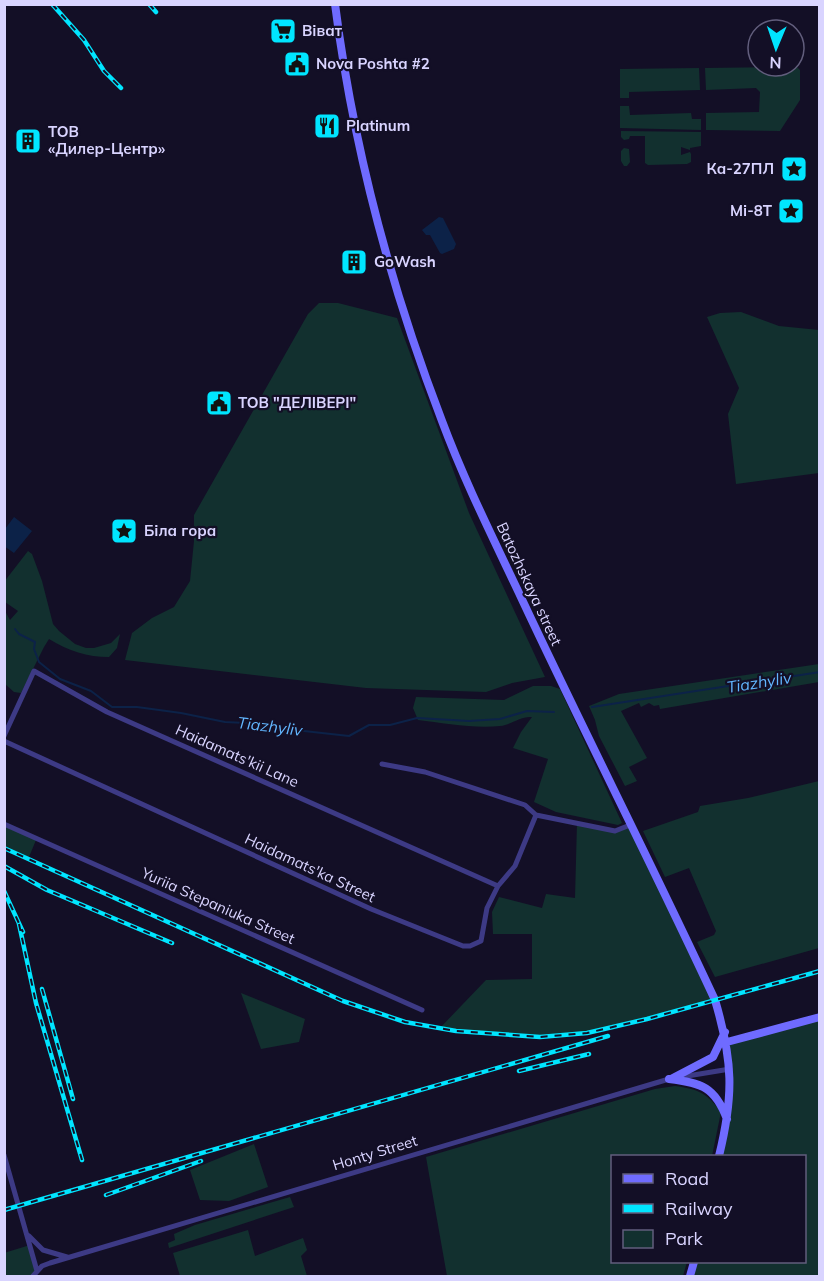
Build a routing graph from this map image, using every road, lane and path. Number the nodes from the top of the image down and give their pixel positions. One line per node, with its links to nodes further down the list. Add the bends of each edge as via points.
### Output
1 (335, 4): 7 (street, Batozhskaya street, via 375,210 441,420)
2 (4, 735): 8 (street, Haidamats'kii Lane, via 34,671 107,712)
3 (4, 741): 8 (street, Haidamats'ka Street, via 456,944 470,946 481,941 485,914)
4 (382, 764): 5 (street, via 447,779 525,805)
5 (536, 815): 7 (street, via 615,831); 8 (street, Haidamats'ka Street, via 514,866)
6 (4, 824): 9 (street, Yuriia Stepaniuka Street)
7 (630, 825): 11 (street, Batozhskaya street, via 716,1000)
8 (498, 886)
9 (422, 1010)
10 (819, 1017): 12 (street)
11 (725, 1032): 12 (street, Batozhskaya street); 14 (street, via 713,1057)
12 (727, 1042): 13 (street, Batozhskaya street)
13 (730, 1069): 14 (street, Honty Street); 15 (street, Batozhskaya street)
14 (669, 1079): 15 (street, via 706,1088 720,1101); 19 (street, Honty Street)
15 (728, 1121): 17 (street, Batozhskaya street)
16 (4, 1155): 18 (street)
17 (719, 1155)
18 (25, 1229): 19 (street, via 37,1246); 20 (street)
19 (68, 1258): 20 (street, Honty Street, via 50,1263)
20 (35, 1274)

